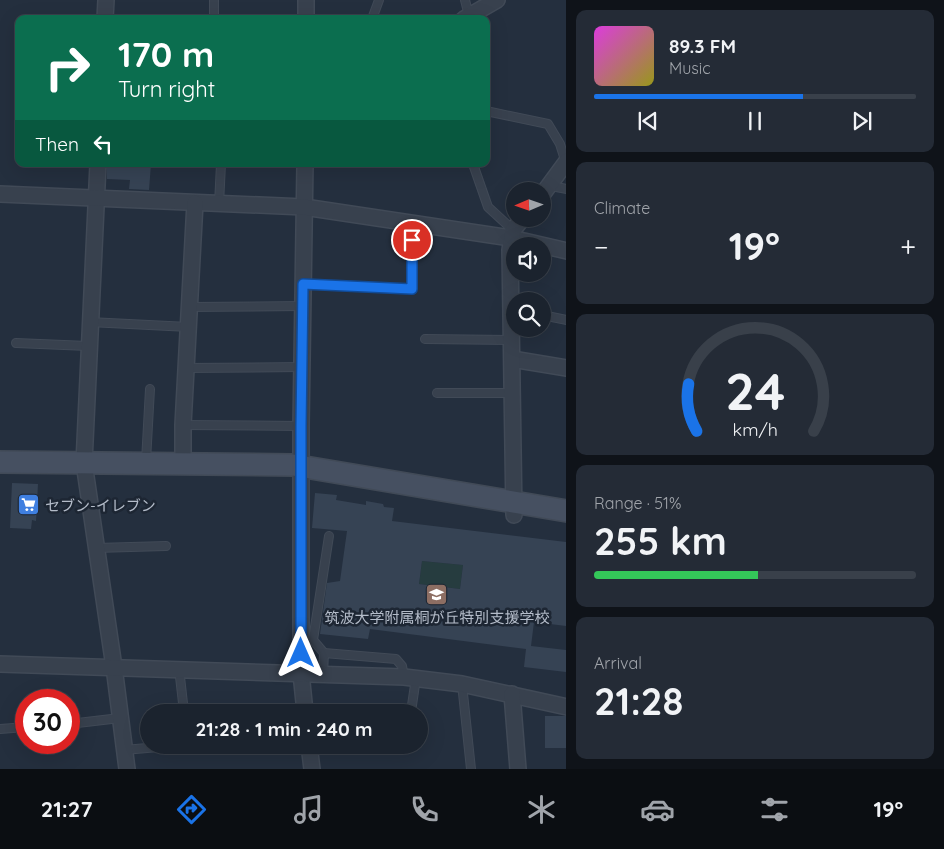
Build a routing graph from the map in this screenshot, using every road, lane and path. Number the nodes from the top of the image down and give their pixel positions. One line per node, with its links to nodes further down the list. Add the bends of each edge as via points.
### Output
1 (106, 0): 7 (street)
2 (214, 0): 8 (lane)
3 (306, 0): 9 (street)
4 (379, 0): 10 (lane)
5 (465, 0): 11 (lane)
6 (497, 0): 12 (street)
7 (105, 15)
8 (214, 15)
9 (306, 15)
10 (373, 15)
11 (466, 15)
12 (470, 15)
13 (490, 112): 14 (lane, via 548,124)
14 (566, 162): 19 (street)
15 (98, 167): 23 (street)
16 (221, 167): 25 (lane)
17 (304, 167): 26 (street)
18 (473, 167): 28 (lane, via 488,207)
19 (551, 185)
20 (566, 190): 21 (lane)
21 (551, 191)
22 (0, 194): 23 (street)
23 (96, 199): 24 (street); 36 (street)
24 (195, 203): 25 (street); 33 (street)
25 (219, 204): 26 (street)
26 (304, 207): 27 (street); 30 (street)
27 (412, 223): 28 (street); 30 (lane, via 412,289)
28 (515, 229): 29 (street); 31 (street)
29 (566, 251)
30 (303, 284): 32 (street)
31 (513, 292)
32 (303, 306): 33 (lane); 44 (street)
33 (190, 307): 37 (street)
34 (551, 317): 35 (lane)
35 (566, 320)
36 (89, 322): 37 (lane); 42 (street)
37 (189, 327): 45 (street)
38 (511, 337): 40 (street)
39 (424, 339): 40 (lane)
40 (511, 340): 43 (street)
41 (16, 343): 42 (lane)
42 (88, 346): 55 (street)
43 (512, 359): 46 (street); 49 (street)
44 (302, 367): 45 (lane); 51 (street)
45 (186, 368): 50 (street)
46 (566, 368)
47 (150, 389): 53 (lane)
48 (437, 393): 49 (lane)
49 (513, 394): 58 (street)
50 (183, 425): 51 (lane); 54 (street)
51 (301, 426): 56 (street)
52 (0, 462): 55 (street)
53 (146, 463): 54 (street); 55 (street)
54 (183, 464): 56 (street, via 293,465)
55 (84, 470): 56 (street); 57 (street); 63 (street)
56 (302, 473): 58 (street); 68 (street)
57 (0, 476)
58 (514, 508): 59 (street); 60 (street)
59 (566, 511)
60 (566, 524)
61 (329, 536): 64 (lane, via 314,640)
62 (166, 546): 63 (lane)
63 (96, 548): 66 (street)
64 (324, 654): 69 (lane); 70 (lane, via 396,659)
65 (0, 664): 66 (street)
66 (114, 667): 67 (street); 77 (street)
67 (179, 668): 68 (street); 73 (lane)
68 (301, 673): 69 (street); 74 (street)
69 (323, 674): 70 (street)
70 (410, 678): 71 (street); 75 (lane)
71 (462, 684): 72 (street); 86 (lane)
72 (512, 694): 76 (street); 87 (street)
73 (183, 704)
74 (304, 704)
75 (411, 704)
76 (566, 707)
77 (120, 718): 78 (lane); 82 (street)
78 (80, 723)
79 (15, 728): 80 (lane)
80 (0, 729)
81 (140, 749): 82 (lane)
82 (124, 750): 84 (street)
83 (310, 754): 85 (street)
84 (127, 769)
85 (312, 769)
86 (471, 769)
87 (518, 769)

